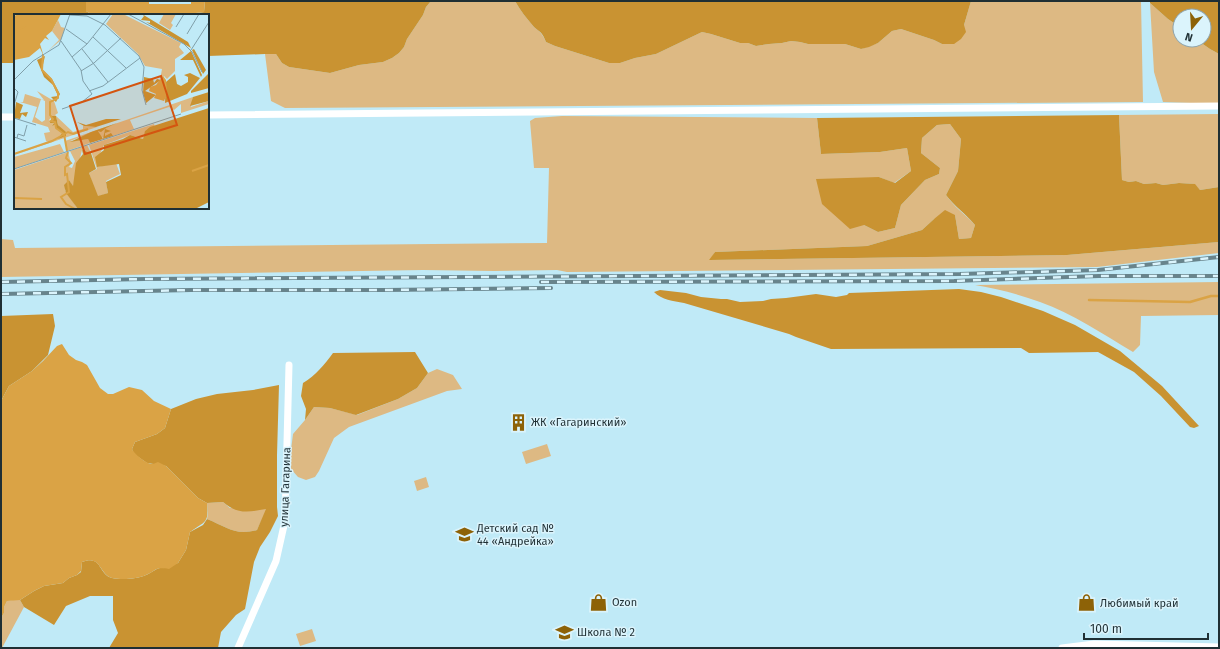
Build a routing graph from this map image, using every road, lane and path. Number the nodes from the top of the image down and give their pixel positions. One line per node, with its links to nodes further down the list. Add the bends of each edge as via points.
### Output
1 (1219, 106): 2 (street)
2 (209, 115)
3 (1, 117): 4 (street)
4 (14, 117)
5 (289, 365): 7 (street, улица Гагарина, via 285,521 276,561)
6 (1219, 647): 8 (street, via 1094,644)
7 (238, 648)
8 (1062, 648)

